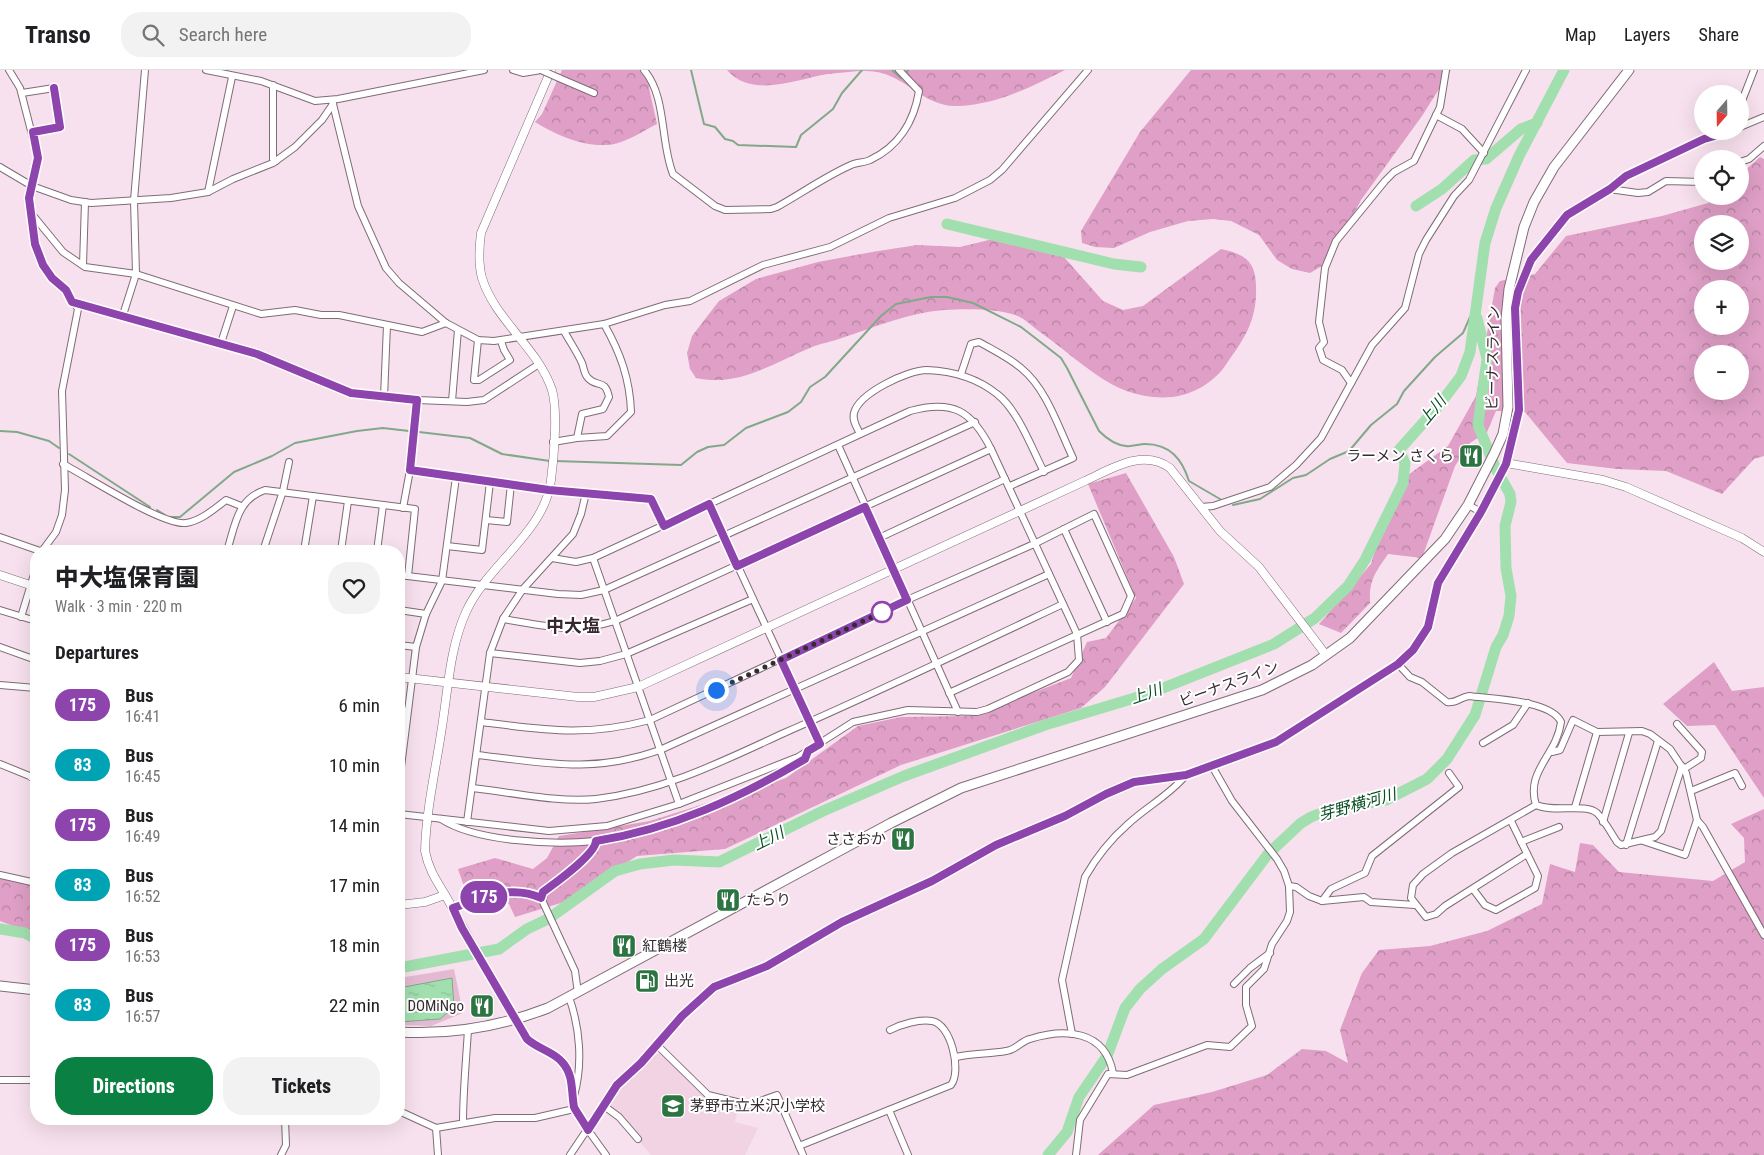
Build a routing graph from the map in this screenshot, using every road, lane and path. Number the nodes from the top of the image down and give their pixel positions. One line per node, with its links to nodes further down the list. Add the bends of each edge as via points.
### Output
1 (9, 70): 18 (street)
2 (145, 70): 35 (street)
3 (206, 70): 15 (street)
4 (484, 70): 20 (street)
5 (513, 70): 6 (street, via 523,73)
6 (541, 70): 19 (street, bridge)
7 (551, 70): 48 (street, via 481,233 482,279)
8 (644, 70): 9 (street, via 655,92 673,174 715,206 733,212 777,207 853,164 870,160 891,147 910,122 919,91)
9 (899, 70)
10 (1088, 70): 44 (street, via 1019,152 990,180 956,198 889,218 830,248 763,265 697,298)
11 (1446, 70): 21 (street, via 1443,97)
12 (1526, 70): 27 (street)
13 (1629, 70): 59 (main road, ビーナスライン, via 1554,167 1524,227 1508,290 1508,407)
14 (1754, 70): 17 (street)
15 (232, 77): 16 (street); 34 (street)
16 (273, 85): 20 (street, via 316,101); 29 (street, via 273,159)
17 (1748, 85)
18 (22, 93): 24 (street); 24 (street, via 54,88 60,127)
19 (594, 93)
20 (332, 102): 29 (street, via 322,120 295,148); 43 (street, via 358,206 386,268)
21 (1436, 115): 27 (street, via 1462,130); 54 (street, via 1414,161 1394,172 1369,199 1336,241 1325,268 1319,322 1324,342 1319,348 1323,360 1342,370)
22 (1764, 116): 23 (street)
23 (1749, 123)
24 (33, 132): 32 (street, via 38,158)
25 (1702, 140): 33 (street, via 1626,176)
26 (1764, 146): 28 (street)
27 (1483, 155): 54 (street, via 1426,240 1419,254 1405,308 1372,344)
28 (1749, 159)
29 (276, 161): 34 (street)
30 (0, 167): 32 (street)
31 (1694, 182): 33 (street, via 1666,181 1648,192 1638,193)
32 (32, 186): 36 (street); 37 (street)
33 (1610, 189): 60 (street, via 1567,215 1531,260 1521,284 1515,308 1519,410)
34 (208, 192): 35 (street)
35 (134, 200): 36 (street); 39 (street)
36 (85, 202): 38 (street)
37 (30, 213): 38 (street, via 63,252); 40 (street, via 35,244 43,265 66,290)
38 (83, 265): 39 (street)
39 (136, 274): 41 (street); 42 (street)
40 (72, 302): 42 (street); 67 (street, via 78,309 62,391)
41 (233, 306): 45 (street, via 261,314 295,310); 51 (street)
42 (123, 315): 51 (street)
43 (446, 323): 45 (street, via 422,332); 46 (street)
44 (604, 324): 47 (street); 62 (street, via 624,364 631,412 607,436)
45 (387, 325): 55 (street)
46 (458, 330): 49 (street); 57 (street)
47 (564, 331): 48 (street); 62 (street, via 586,376 592,382 601,383 609,398 604,409 582,414)
48 (520, 338): 50 (street); 52 (street)
49 (478, 340): 50 (street); 50 (street, via 474,380 510,360)
50 (502, 341)
51 (221, 343): 55 (street, via 257,354 351,393)
52 (539, 364): 57 (street, via 484,400); 63 (street, via 552,391)
53 (961, 374): 61 (street, via 924,370 886,383 854,411 853,420); 70 (street, via 998,394 1011,408); 70 (street, via 971,344 979,342 1002,354 1036,384 1073,458)
54 (1351, 383): 87 (street, via 1321,438 1287,474 1257,494)
55 (384, 397): 56 (street)
56 (417, 400): 57 (street); 69 (street)
57 (452, 401)
58 (975, 422): 61 (street, via 964,412 953,408 923,407); 65 (street); 71 (street)
59 (1505, 424): 60 (street); 84 (main road, ビーナスライン)
60 (1514, 428): 68 (street)
61 (860, 434): 64 (street)
62 (577, 438): 63 (street)
63 (553, 443): 77 (street)
64 (838, 445): 71 (street); 82 (street)
65 (991, 449): 73 (street); 86 (street)
66 (289, 462): 78 (street)
67 (63, 464): 85 (street, via 147,511 176,523 195,521 226,500); 98 (street, via 65,490 62,515 56,532)
68 (1505, 465): 90 (street); 106 (street, via 1603,480 1626,487 1742,538)
69 (410, 470): 72 (street); 88 (street)
70 (1044, 472): 76 (street)
71 (852, 476): 86 (street); 94 (street)
72 (456, 477): 74 (street); 104 (street)
73 (1005, 479): 76 (street); 96 (street)
74 (490, 482): 75 (street); 91 (street)
75 (511, 484): 77 (street); 91 (street, via 507,522)
76 (1010, 486): 89 (street)
77 (549, 490): 79 (street); 116 (street, via 535,522)
78 (283, 491): 80 (street); 85 (street, via 265,490); 100 (street)
79 (586, 493): 92 (street, via 651,499); 107 (street, via 573,534)
80 (313, 496): 81 (street); 101 (street)
81 (348, 501): 83 (street); 102 (street)
82 (709, 504): 92 (street); 94 (street)
83 (383, 505): 88 (street); 103 (street)
84 (1468, 505): 90 (street); 138 (main road, ビーナスライン, via 1432,555 1350,638)
85 (241, 506): 99 (street)
86 (865, 507): 96 (street); 109 (street)
87 (1201, 507): 89 (street, via 1170,468 1145,459 1124,463); 138 (street, via 1220,531 1259,567)
88 (403, 508): 114 (street, via 415,509)
89 (1020, 512): 97 (street); 110 (street)
90 (1481, 512): 144 (street, via 1438,583 1428,627 1413,650)
91 (486, 520): 104 (street, via 482,550)
92 (664, 526): 108 (street)
93 (1064, 529): 97 (street); 131 (street); 131 (street, via 1094,514 1132,596 1123,614)
94 (723, 536): 109 (street); 119 (street)
95 (0, 537): 105 (street)
96 (879, 538): 110 (street)
97 (1034, 544): 111 (street); 122 (street)
98 (46, 545)
99 (229, 545)
100 (266, 545)
101 (305, 545)
102 (342, 545)
103 (378, 545)
104 (448, 546): 115 (street)
105 (30, 547)
106 (1764, 552)
107 (552, 558): 108 (street, via 576,562); 118 (street)
108 (592, 558): 119 (street)
109 (737, 566): 121 (street); 130 (street)
110 (893, 568): 122 (street); 132 (street)
111 (1049, 574): 123 (street); 133 (street)
112 (0, 575): 117 (street)
113 (405, 576): 114 (street)
114 (408, 576): 115 (street)
115 (442, 582): 116 (street); 126 (street)
116 (482, 584): 118 (street); 147 (street, via 465,613 454,647)
117 (30, 585)
118 (523, 589): 119 (street, via 581,595); 128 (street)
119 (604, 590): 130 (street)
120 (30, 594): 127 (street)
121 (753, 599): 132 (street); 140 (street)
122 (907, 600): 133 (street); 142 (street)
123 (1063, 604): 134 (street); 143 (street)
124 (0, 610): 127 (street)
125 (405, 611): 126 (street)
126 (426, 614): 137 (street)
127 (21, 616): 129 (street)
128 (503, 619): 130 (street, via 566,630 592,628); 139 (street)
129 (30, 620)
130 (615, 621): 140 (street)
131 (1107, 622): 134 (street)
132 (767, 629): 142 (street); 150 (street)
133 (922, 631): 143 (street); 152 (street)
134 (1077, 634): 153 (street); 157 (street, via 1079,660 1068,672 988,709)
135 (405, 646): 137 (street)
136 (0, 647): 141 (street)
137 (416, 647): 146 (street)
138 (1324, 652): 213 (main road, ビーナスライン, via 1286,679 1262,690 960,788)
139 (490, 653): 140 (street, via 580,663); 149 (street)
140 (626, 654): 150 (street)
141 (30, 658)
142 (781, 660): 152 (street); 158 (street)
143 (936, 664): 153 (street); 160 (street)
144 (1398, 664): 154 (street, via 1410,677 1422,682 1447,702 1470,696); 173 (street, via 1276,742)
145 (405, 677): 146 (street)
146 (412, 678): 147 (street); 156 (street)
147 (449, 682): 149 (street); 186 (street)
148 (0, 685): 151 (street)
149 (485, 686): 150 (street, via 578,697 594,697); 159 (street)
150 (638, 687): 158 (street)
151 (30, 688)
152 (795, 690): 160 (street); 168 (street)
153 (949, 693): 157 (street)
154 (1528, 703): 166 (street, via 1513,726); 170 (street, via 1558,716 1560,727)
155 (405, 711): 156 (street)
156 (408, 711): 162 (street)
157 (958, 712): 167 (street, via 908,710 866,718 853,722)
158 (650, 720): 159 (street, via 627,726 567,732); 168 (street)
159 (481, 722): 171 (street)
160 (810, 722): 167 (street); 178 (street)
161 (1677, 724): 174 (street, via 1702,752 1701,758)
162 (405, 727)
163 (1597, 732): 164 (street); 170 (street, via 1573,720 1560,750); 184 (street)
164 (1629, 733): 165 (street, via 1650,734); 191 (street)
165 (1658, 741): 174 (street, via 1670,749); 196 (street)
166 (1483, 743)
167 (820, 744): 169 (street)
168 (660, 750): 171 (street, via 618,762 584,766); 178 (street)
169 (808, 751): 182 (street); 193 (street, via 805,759 736,798 662,826)
170 (1552, 752): 183 (street, via 1533,782)
171 (477, 755): 180 (street)
172 (0, 764): 177 (street)
173 (1212, 766): 176 (street); 200 (street, via 1232,801 1277,858)
174 (1683, 768): 181 (street); 195 (street, via 1661,830)
175 (1449, 773): 204 (street, via 1459,787 1372,856 1365,873 1331,889)
176 (1186, 775): 219 (street, via 1126,825 1093,863 1086,876 1062,980); 220 (street, via 1134,782 1106,794 842,922 767,966 714,987)
177 (30, 776)
178 (672, 783): 180 (street, via 594,799 566,799); 182 (street)
179 (1742, 786): 181 (street, via 1735,773)
180 (472, 788): 190 (street)
181 (1691, 791): 188 (street)
182 (679, 804): 190 (street, via 639,818 582,830 549,831)
183 (1536, 804): 184 (street, via 1545,808); 189 (street)
184 (1575, 808): 191 (street, via 1592,810)
185 (405, 815): 186 (street)
186 (429, 817): 187 (street); 202 (street, via 425,851 434,879)
187 (440, 817): 190 (street); 193 (street, via 453,826 488,835 548,843)
188 (1697, 820): 195 (street, via 1685,855); 208 (street, via 1704,827)
189 (1511, 821): 194 (street); 206 (street, via 1452,853 1422,874 1412,885 1410,898)
190 (468, 822)
191 (1603, 822): 196 (street, via 1617,842)
192 (1560, 827): 194 (street)
193 (596, 841): 203 (street, via 588,856 543,892)
194 (1521, 842): 197 (street)
195 (1643, 842): 196 (street)
196 (1626, 845)
197 (1527, 854): 201 (street); 201 (street, via 1538,876 1534,888 1526,894 1496,910 1485,905)
198 (0, 875): 199 (street)
199 (30, 882)
200 (1289, 886): 204 (street); 209 (street, via 1290,912)
201 (1473, 889): 206 (street, via 1436,914 1426,917)
202 (444, 895): 205 (street); 207 (street)
203 (541, 898): 207 (street, via 506,891); 213 (street, via 575,971)
204 (1322, 901): 206 (street, via 1364,897 1371,902)
205 (405, 904)
206 (1415, 905)
207 (453, 908): 215 (street)
208 (1764, 936)
209 (1270, 953): 210 (street); 222 (street, via 1264,969 1246,987 1246,1005 1252,1026 1230,1046 1207,1045 1127,1075)
210 (1234, 984)
211 (0, 986): 212 (main road)
212 (30, 989)
213 (578, 993): 214 (main road, ビーナスライン)
214 (568, 997): 215 (main road, ビーナスライン); 225 (street, via 579,1050)
215 (515, 1020): 216 (main road, ビーナスライン); 225 (street, via 537,1048 563,1062)
216 (468, 1030): 218 (main road, ビーナスライン); 230 (street, via 466,1073 462,1086)
217 (890, 1030): 221 (street, via 903,1024 932,1021 941,1025)
218 (405, 1032)
219 (1072, 1034): 221 (street, via 1029,1039 1006,1052); 222 (street, via 1093,1038 1112,1064)
220 (657, 1045): 226 (street, via 617,1085); 235 (street, via 708,1095 749,1104 777,1095)
221 (956, 1057): 228 (street, via 955,1081 951,1085)
222 (1113, 1073): 242 (street, via 1103,1079 1080,1120)
223 (0, 1080): 224 (street)
224 (30, 1080)
225 (574, 1097): 227 (street)
226 (604, 1106): 233 (street); 234 (street, via 619,1117)
227 (574, 1109): 230 (street, via 535,1118 494,1118); 233 (street, via 582,1116)
228 (889, 1110): 235 (street); 241 (street)
229 (405, 1114): 232 (street)
230 (463, 1123): 232 (street)
231 (285, 1125): 236 (street, via 286,1145)
232 (436, 1128): 237 (street)
233 (588, 1130): 238 (street); 239 (street)
234 (638, 1140)
235 (800, 1146): 240 (street)
236 (281, 1155)
237 (438, 1155)
238 (570, 1155)
239 (606, 1155)
240 (803, 1155)
241 (908, 1155)
242 (1076, 1155)

